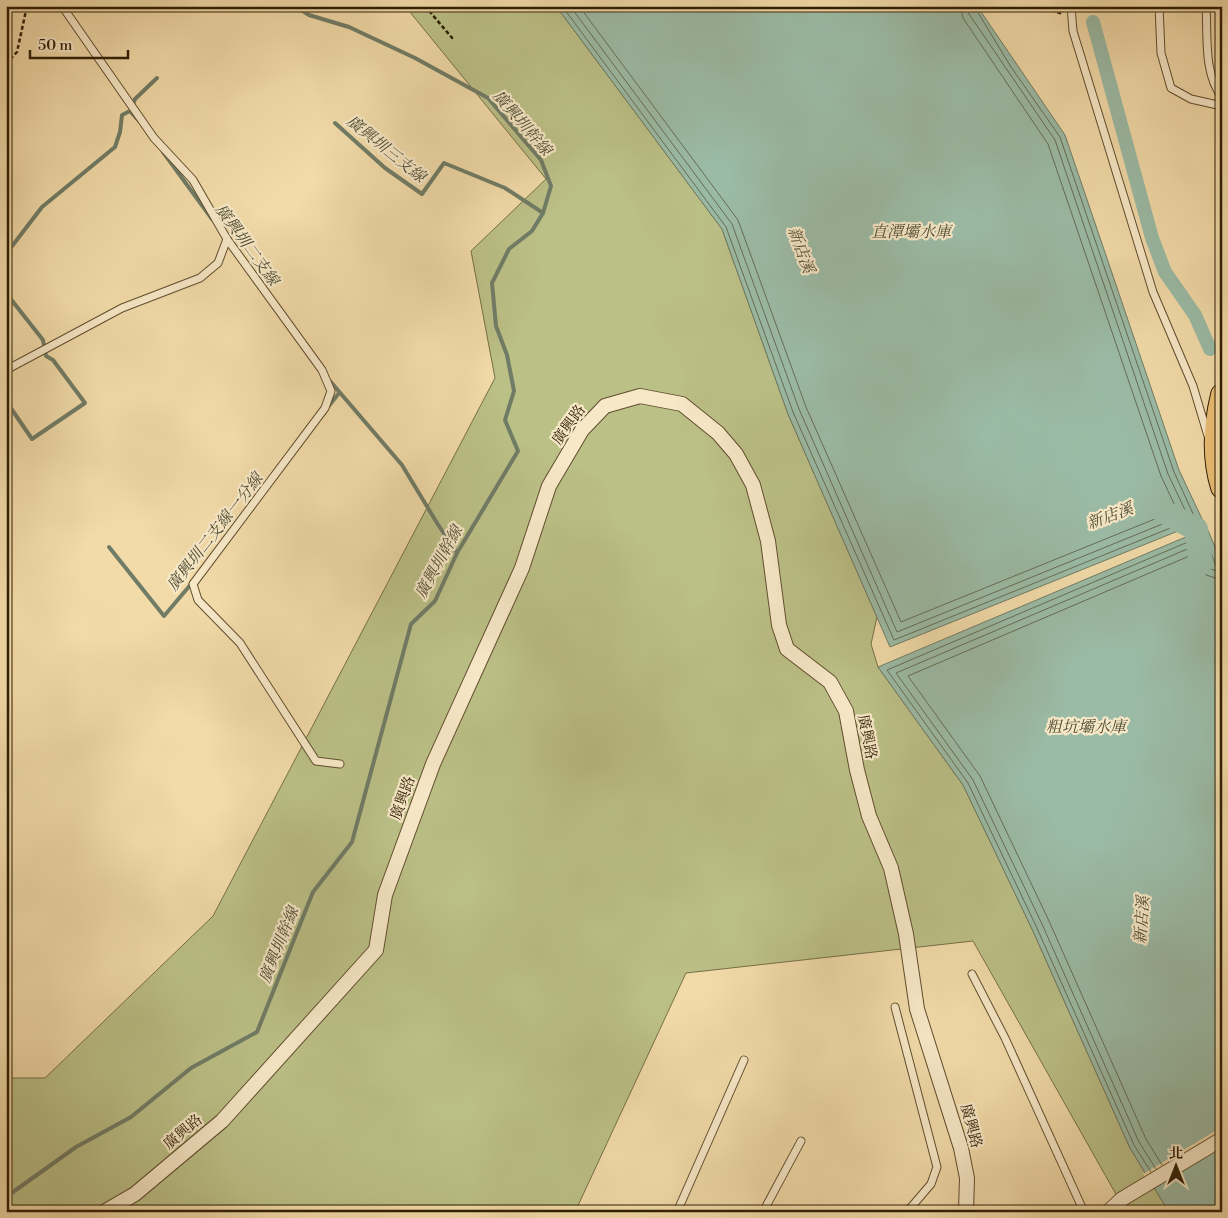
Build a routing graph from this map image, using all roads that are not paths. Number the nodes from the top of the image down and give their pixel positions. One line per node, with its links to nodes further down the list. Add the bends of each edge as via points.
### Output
1 (62, 6): 7 (lane, via 154,138 193,180)
2 (1071, 6): 10 (lane, via 1073,31 1154,292 1193,386)
3 (1159, 6): 6 (lane, via 1161,53 1171,88 1191,99)
4 (1206, 6): 5 (lane, via 1210,69)
5 (1222, 97)
6 (1222, 106)
7 (226, 239): 8 (lane, via 218,263 200,278 122,308); 12 (lane, via 322,370 331,391 326,408 193,584 198,600 240,643 316,762)
8 (6, 370)
9 (1222, 395): 10 (main road)
10 (1216, 458): 11 (main road)
11 (1222, 487)
12 (340, 764)
13 (972, 974): 23 (lane, via 1005,1038)
14 (895, 1007): 21 (lane, via 937,1167 931,1184)
15 (744, 1060): 19 (lane)
16 (1222, 1139): 24 (street, via 1122,1199)
17 (801, 1141): 20 (lane)
18 (104, 1212): 22 (street, 廣興路, via 135,1194 222,1122 376,950 385,896 426,783 522,568 548,486 582,430 605,406 640,396 682,404 718,433 736,454 753,485 768,541 779,625 787,649 830,682 846,711 869,816 893,878 906,934 917,1010 961,1148 967,1178)
19 (677, 1212)
20 (763, 1212)
21 (906, 1212)
22 (966, 1212)
23 (1084, 1212)
24 (1108, 1212)

